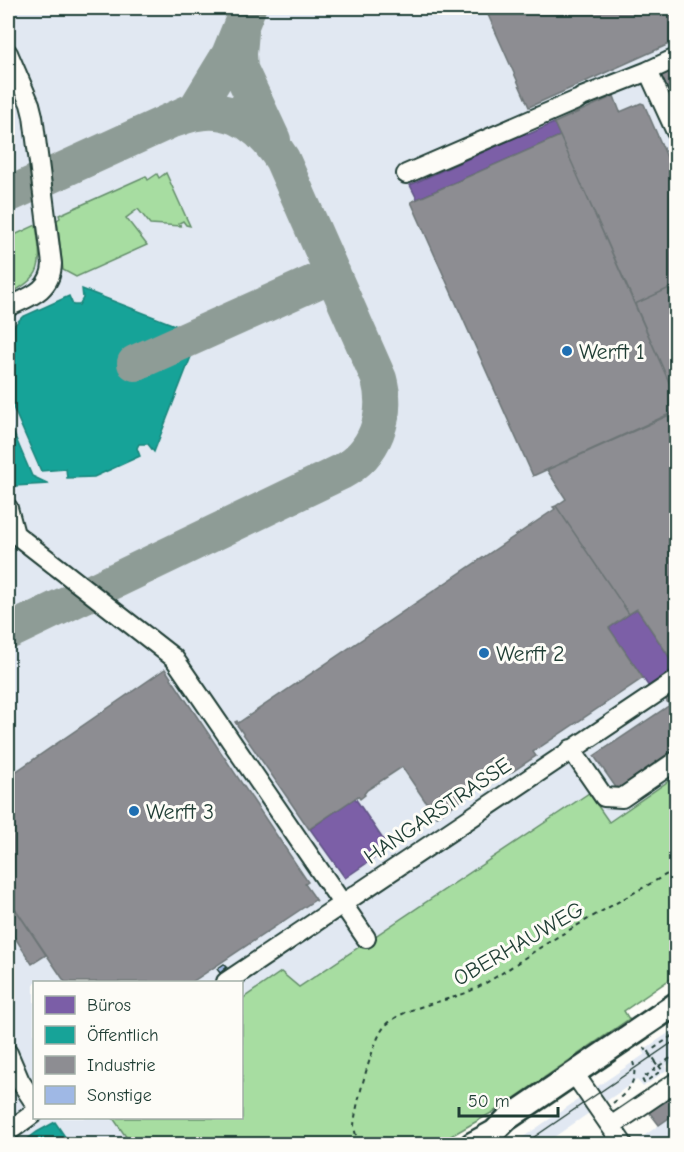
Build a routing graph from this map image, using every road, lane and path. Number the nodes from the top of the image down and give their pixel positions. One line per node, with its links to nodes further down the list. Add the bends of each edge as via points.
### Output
1 (8, 52): 6 (lane, via 33,116 52,264 50,280 39,292)
2 (676, 58): 3 (lane)
3 (648, 71): 4 (lane); 5 (lane)
4 (676, 132)
5 (406, 174)
6 (8, 307)
7 (8, 508): 8 (lane)
8 (11, 536): 13 (lane, via 174,657)
9 (676, 680): 10 (lane, HANGARSTRASSE)
10 (571, 749): 11 (lane, via 604,796 622,798); 13 (lane, HANGARSTRASSE)
11 (676, 761)
12 (676, 869): 30 (path, OBERHAUWEG, via 483,985 391,1021 382,1030 356,1108)
13 (342, 904): 14 (lane); 15 (lane, HANGARSTRASSE)
14 (366, 938)
15 (227, 981)
16 (676, 1004): 31 (main road)
17 (676, 1018): 24 (main road)
18 (676, 1033): 23 (path, via 649,1052)
19 (644, 1047): 23 (path, via 658,1067 642,1079 644,1083 662,1070)
20 (8, 1053): 26 (lane)
21 (676, 1054): 23 (path)
22 (632, 1058): 29 (path, via 636,1070)
23 (659, 1066)
24 (580, 1082): 29 (lane); 32 (main road)
25 (676, 1082): 29 (lane)
26 (33, 1100)
27 (33, 1114): 28 (lane)
28 (8, 1132)
29 (612, 1133)
30 (358, 1144)
31 (472, 1144)
32 (491, 1144)

